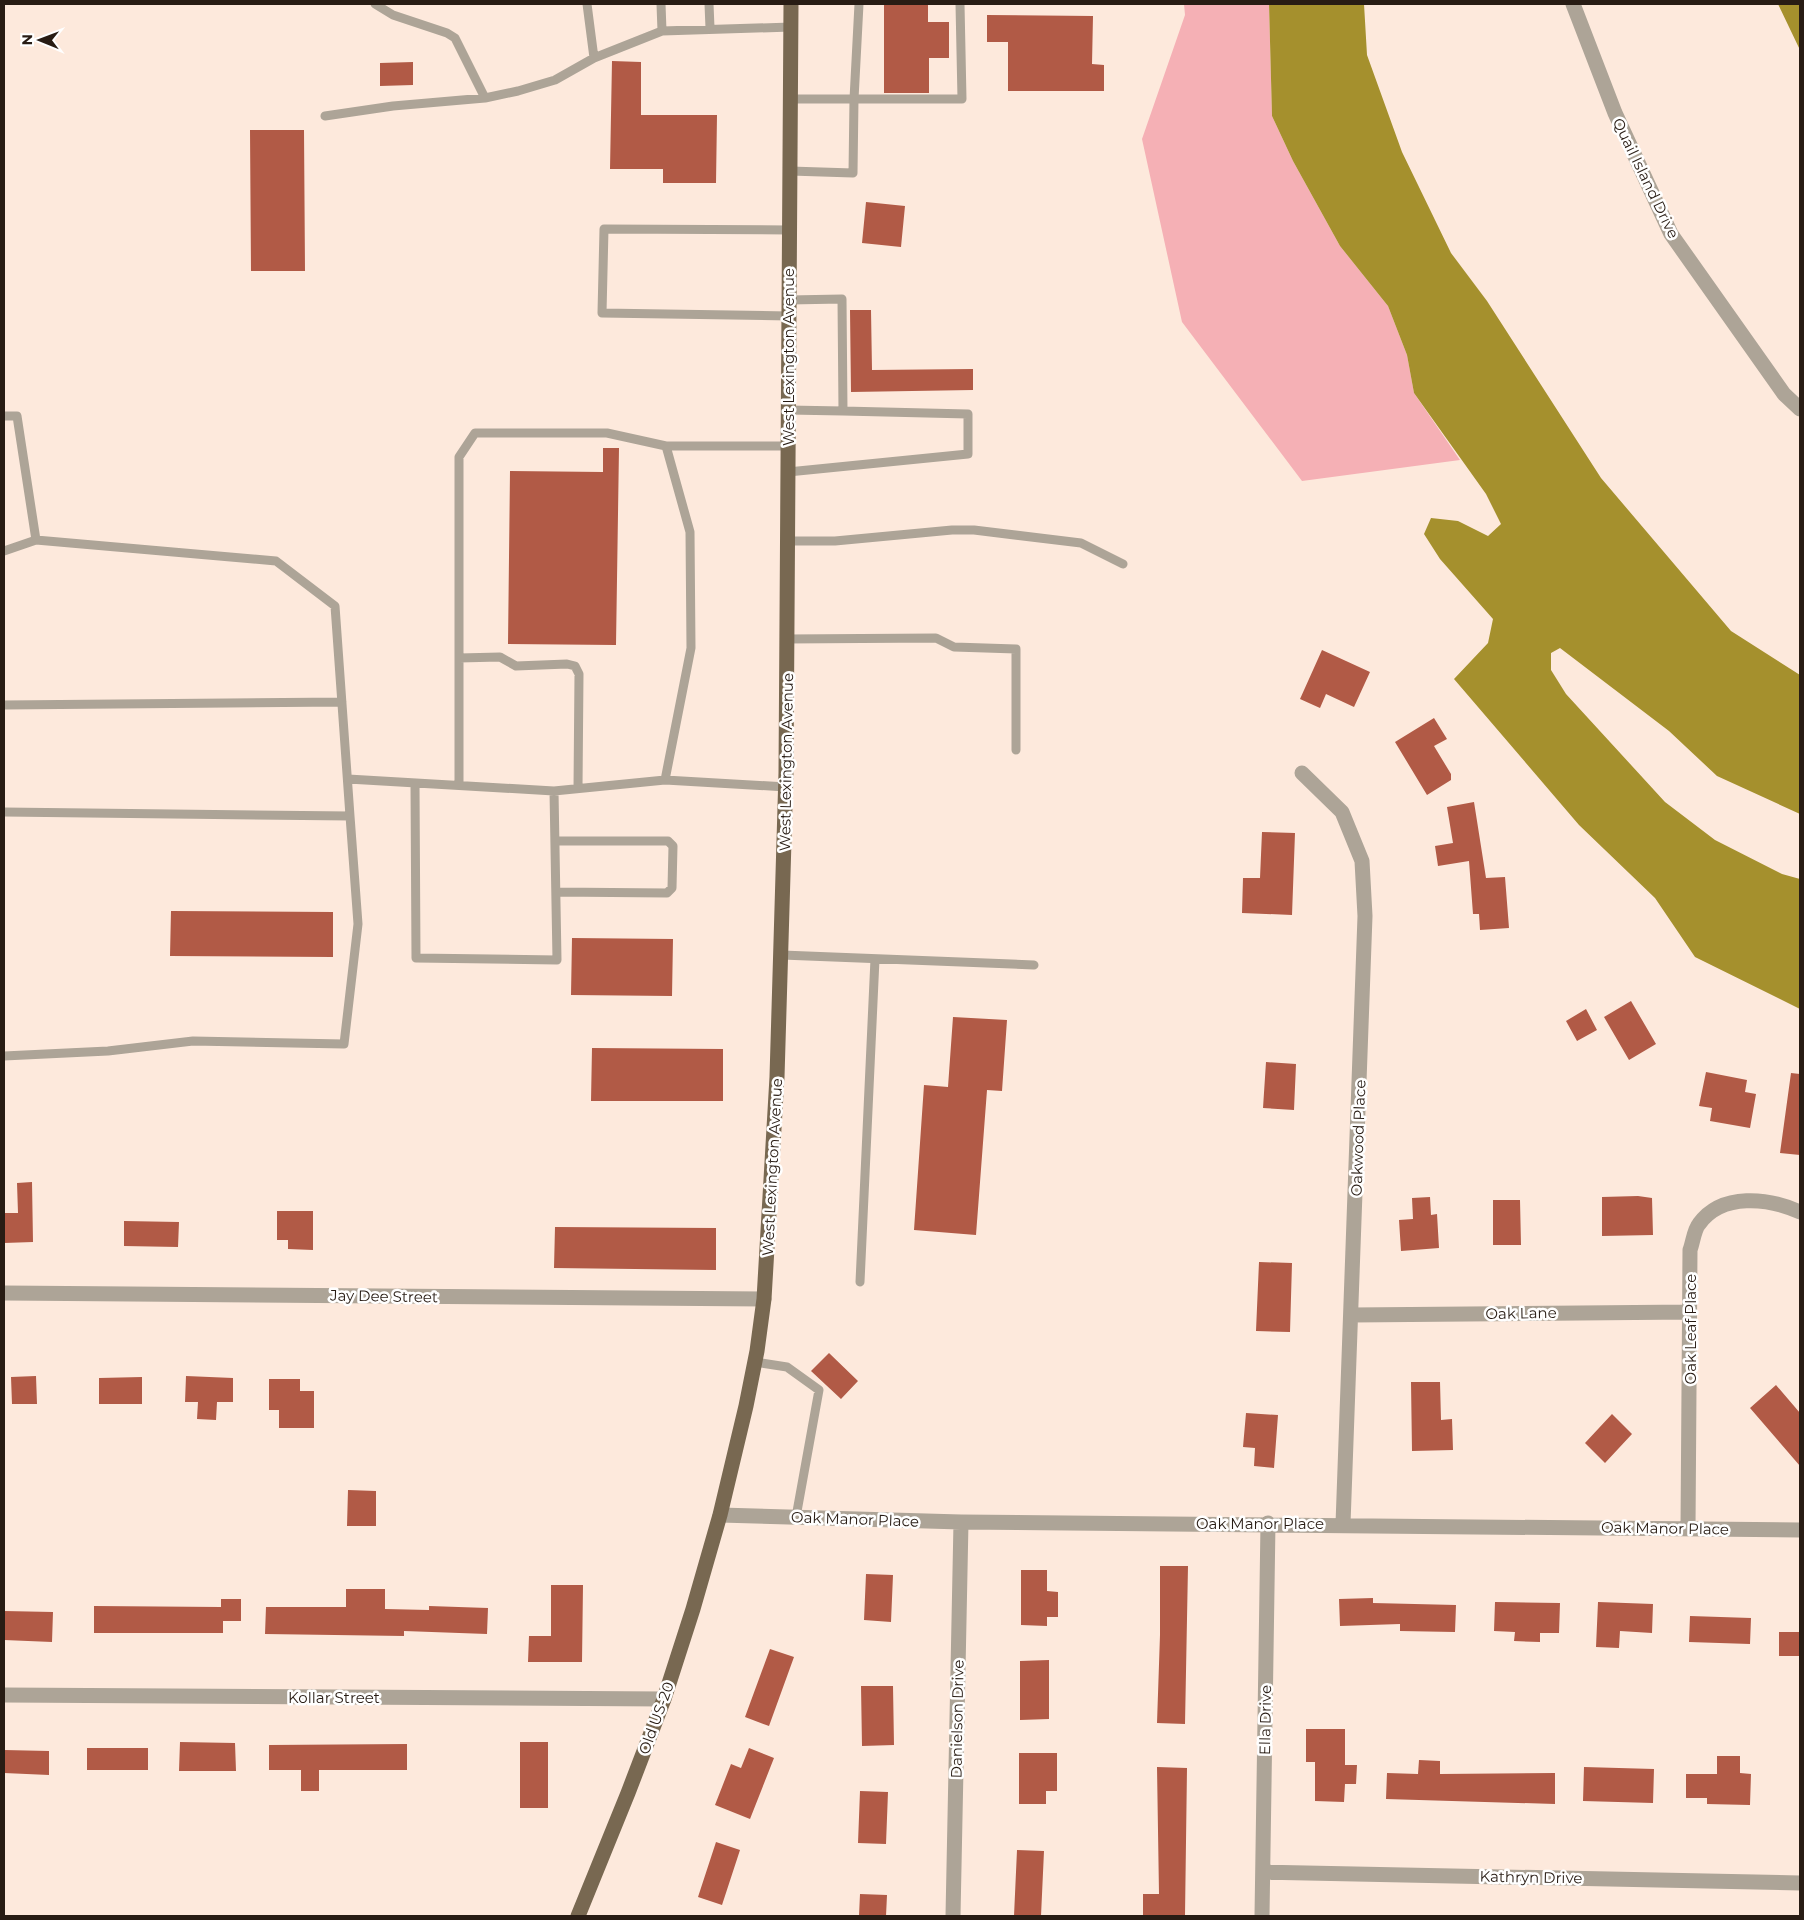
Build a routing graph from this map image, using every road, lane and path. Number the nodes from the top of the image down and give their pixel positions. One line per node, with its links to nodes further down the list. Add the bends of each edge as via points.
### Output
1 (375, 4): 13 (lane, via 393,15 455,38)
2 (587, 4): 12 (lane)
3 (660, 4): 11 (lane)
4 (709, 4): 10 (lane)
5 (791, 4): 9 (main road, West Lexington Avenue)
6 (859, 4): 15 (lane)
7 (960, 4): 15 (lane, via 962,99)
8 (1573, 4): 20 (street, Quail Island Drive, via 1615,113 1671,234 1784,394)
9 (791, 27): 10 (lane); 14 (main road, West Lexington Avenue)
10 (710, 28): 11 (lane)
11 (662, 31): 12 (lane)
12 (594, 58): 13 (lane, via 555,80)
13 (485, 98): 16 (lane)
14 (790, 99): 15 (lane); 17 (main road, West Lexington Avenue)
15 (854, 99): 17 (lane, via 853,173)
16 (325, 116)
17 (790, 171): 18 (main road, West Lexington Avenue)
18 (789, 230): 19 (main road, West Lexington Avenue); 19 (lane, via 604,229 602,313)
19 (789, 308): 21 (main road, West Lexington Avenue); 22 (lane, via 842,299)
20 (1800, 409)
21 (788, 410): 22 (lane); 25 (main road, West Lexington Avenue)
22 (844, 411): 26 (lane, via 968,414 968,454)
23 (4, 416): 27 (lane, via 17,416)
24 (666, 446): 25 (lane); 32 (lane, via 607,433 475,433 459,457); 38 (lane, via 690,532 691,648)
25 (788, 446): 26 (main road, West Lexington Avenue)
26 (788, 472): 28 (main road, West Lexington Avenue)
27 (36, 540): 29 (lane); 33 (lane, via 276,561 335,606)
28 (787, 541): 30 (lane, via 835,541 974,530 1082,543); 31 (main road, West Lexington Avenue)
29 (4, 551)
30 (1123, 564)
31 (787, 639): 35 (lane, via 936,638 954,647 1016,649); 41 (main road, West Lexington Avenue)
32 (459, 658): 40 (lane); 42 (lane, via 500,657 516,666 575,666 579,674)
33 (342, 702): 34 (lane); 37 (lane)
34 (4, 705)
35 (1016, 750)
36 (1302, 773): 57 (street, Oakwood Place, via 1342,812 1362,861 1365,916)
37 (348, 779): 39 (lane); 45 (lane)
38 (665, 780): 41 (lane); 42 (lane)
39 (415, 783): 40 (lane); 47 (lane, via 416,958 557,960)
40 (459, 784): 43 (lane)
41 (786, 787): 48 (main road, West Lexington Avenue)
42 (578, 788): 43 (lane)
43 (554, 791): 46 (lane)
44 (4, 812): 45 (lane)
45 (350, 816): 51 (lane, via 358,924 344,1044 193,1041 108,1051)
46 (555, 841): 47 (lane); 47 (lane, via 668,841 673,846 672,888 667,893)
47 (556, 892)
48 (782, 955): 49 (lane); 55 (main road, West Lexington Avenue)
49 (875, 959): 50 (lane); 53 (lane)
50 (1034, 965)
51 (4, 1056)
52 (1800, 1212): 56 (street, Oak Leaf Place, via 1783,1204 1748,1200 1719,1206 1698,1224 1690,1250)
53 (860, 1282)
54 (4, 1293): 55 (street, Jay Dee Street)
55 (764, 1299): 58 (main road, West Lexington Avenue)
56 (1690, 1312): 57 (street, Oak Lane); 64 (street, Oak Leaf Place)
57 (1352, 1315): 63 (street, Oakwood Place)
58 (755, 1362): 59 (main road, West Lexington Avenue); 60 (lane, via 787,1367 819,1390)
59 (720, 1515): 60 (street, Oak Manor Place); 67 (main road, Old US-20)
60 (796, 1517): 61 (street, Oak Manor Place)
61 (961, 1522): 62 (street, Oak Manor Place); 71 (street, Danielson Drive)
62 (1268, 1523): 63 (street, Oak Manor Place); 68 (street, Ella Drive)
63 (1343, 1524): 64 (street, Oak Manor Place)
64 (1688, 1528): 65 (street, Oak Manor Place)
65 (1800, 1530)
66 (4, 1695): 67 (street, Kollar Street)
67 (664, 1699): 70 (main road, Old US-20)
68 (1263, 1872): 69 (street, Kathryn Drive); 72 (street, Ella Drive)
69 (1800, 1882)
70 (578, 1916)
71 (953, 1916)
72 (1262, 1916)

